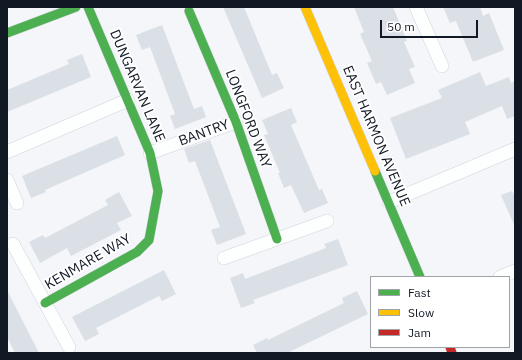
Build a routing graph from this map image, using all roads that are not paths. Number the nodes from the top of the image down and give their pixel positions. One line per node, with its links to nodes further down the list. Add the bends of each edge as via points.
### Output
1 (76, 7): 6 (street)
2 (88, 7): 8 (street, DUNGARVAN LANE)
3 (305, 7): 14 (street, EAST HARMON AVENUE)
4 (416, 7): 7 (street)
5 (189, 11): 9 (street, LONGFORD WAY)
6 (7, 33)
7 (442, 66)
8 (128, 100): 11 (street); 12 (street, DUNGARVAN LANE)
9 (236, 122): 12 (street, BANTRY); 17 (street, LONGFORD WAY)
10 (515, 149): 14 (street)
11 (7, 152)
12 (150, 153): 23 (street, KENMARE WAY, via 158,191 149,240 137,252)
13 (7, 180): 15 (street)
14 (389, 202): 21 (street, EAST HARMON AVENUE)
15 (17, 203)
16 (327, 221): 17 (street)
17 (277, 238): 19 (street)
18 (13, 244): 23 (street)
19 (224, 258)
20 (515, 270): 22 (street)
21 (420, 276)
22 (502, 276)
23 (45, 303): 24 (street)
24 (69, 347)

